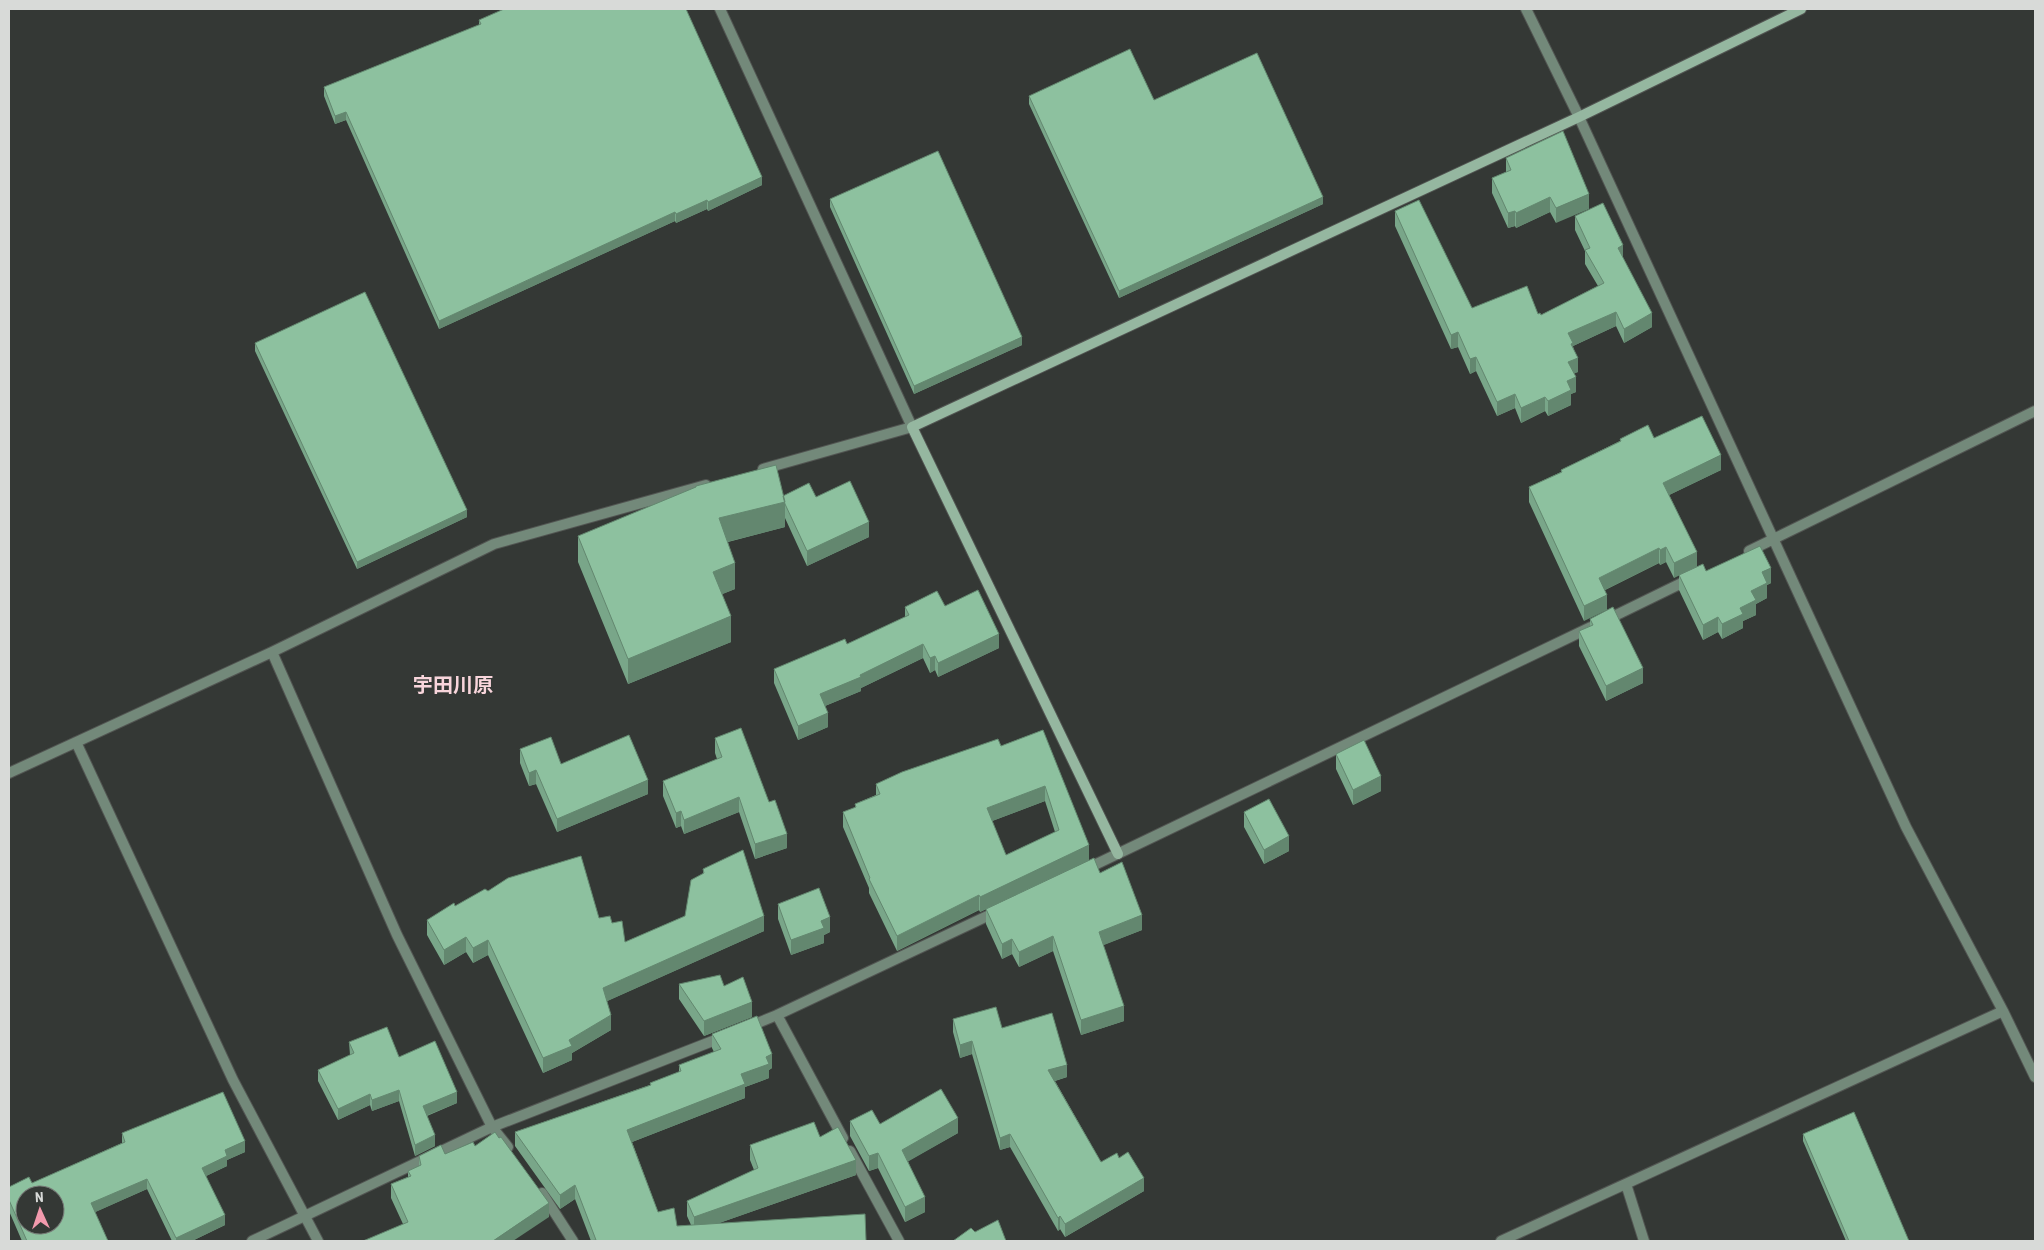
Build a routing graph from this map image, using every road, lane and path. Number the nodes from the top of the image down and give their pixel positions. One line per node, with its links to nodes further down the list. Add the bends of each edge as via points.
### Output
1 (720, 9): 6 (street)
2 (1526, 9): 4 (street)
3 (1801, 9): 4 (street)
4 (1579, 117): 6 (street); 9 (street)
5 (2035, 412): 9 (street)
6 (912, 427): 7 (street); 15 (street)
7 (750, 473)
8 (712, 483): 12 (street, via 494,544)
9 (1774, 539): 10 (street); 18 (street, via 1906,827)
10 (1738, 556)
11 (1702, 573): 15 (street)
12 (272, 652): 13 (street); 21 (street, via 397,936)
13 (76, 742): 14 (street); 25 (street, via 233,1080)
14 (9, 773)
15 (1118, 854): 16 (street)
16 (1073, 875)
17 (1011, 905): 19 (street)
18 (2003, 1011): 20 (street); 23 (street)
19 (777, 1015): 21 (street); 29 (street)
20 (2035, 1077)
21 (492, 1127): 22 (street); 25 (street)
22 (514, 1156)
23 (1626, 1184): 30 (street); 31 (street)
24 (536, 1186): 28 (street)
25 (306, 1216): 26 (street); 27 (street)
26 (252, 1241)
27 (318, 1241)
28 (573, 1241)
29 (898, 1241)
30 (1501, 1241)
31 (1644, 1241)

